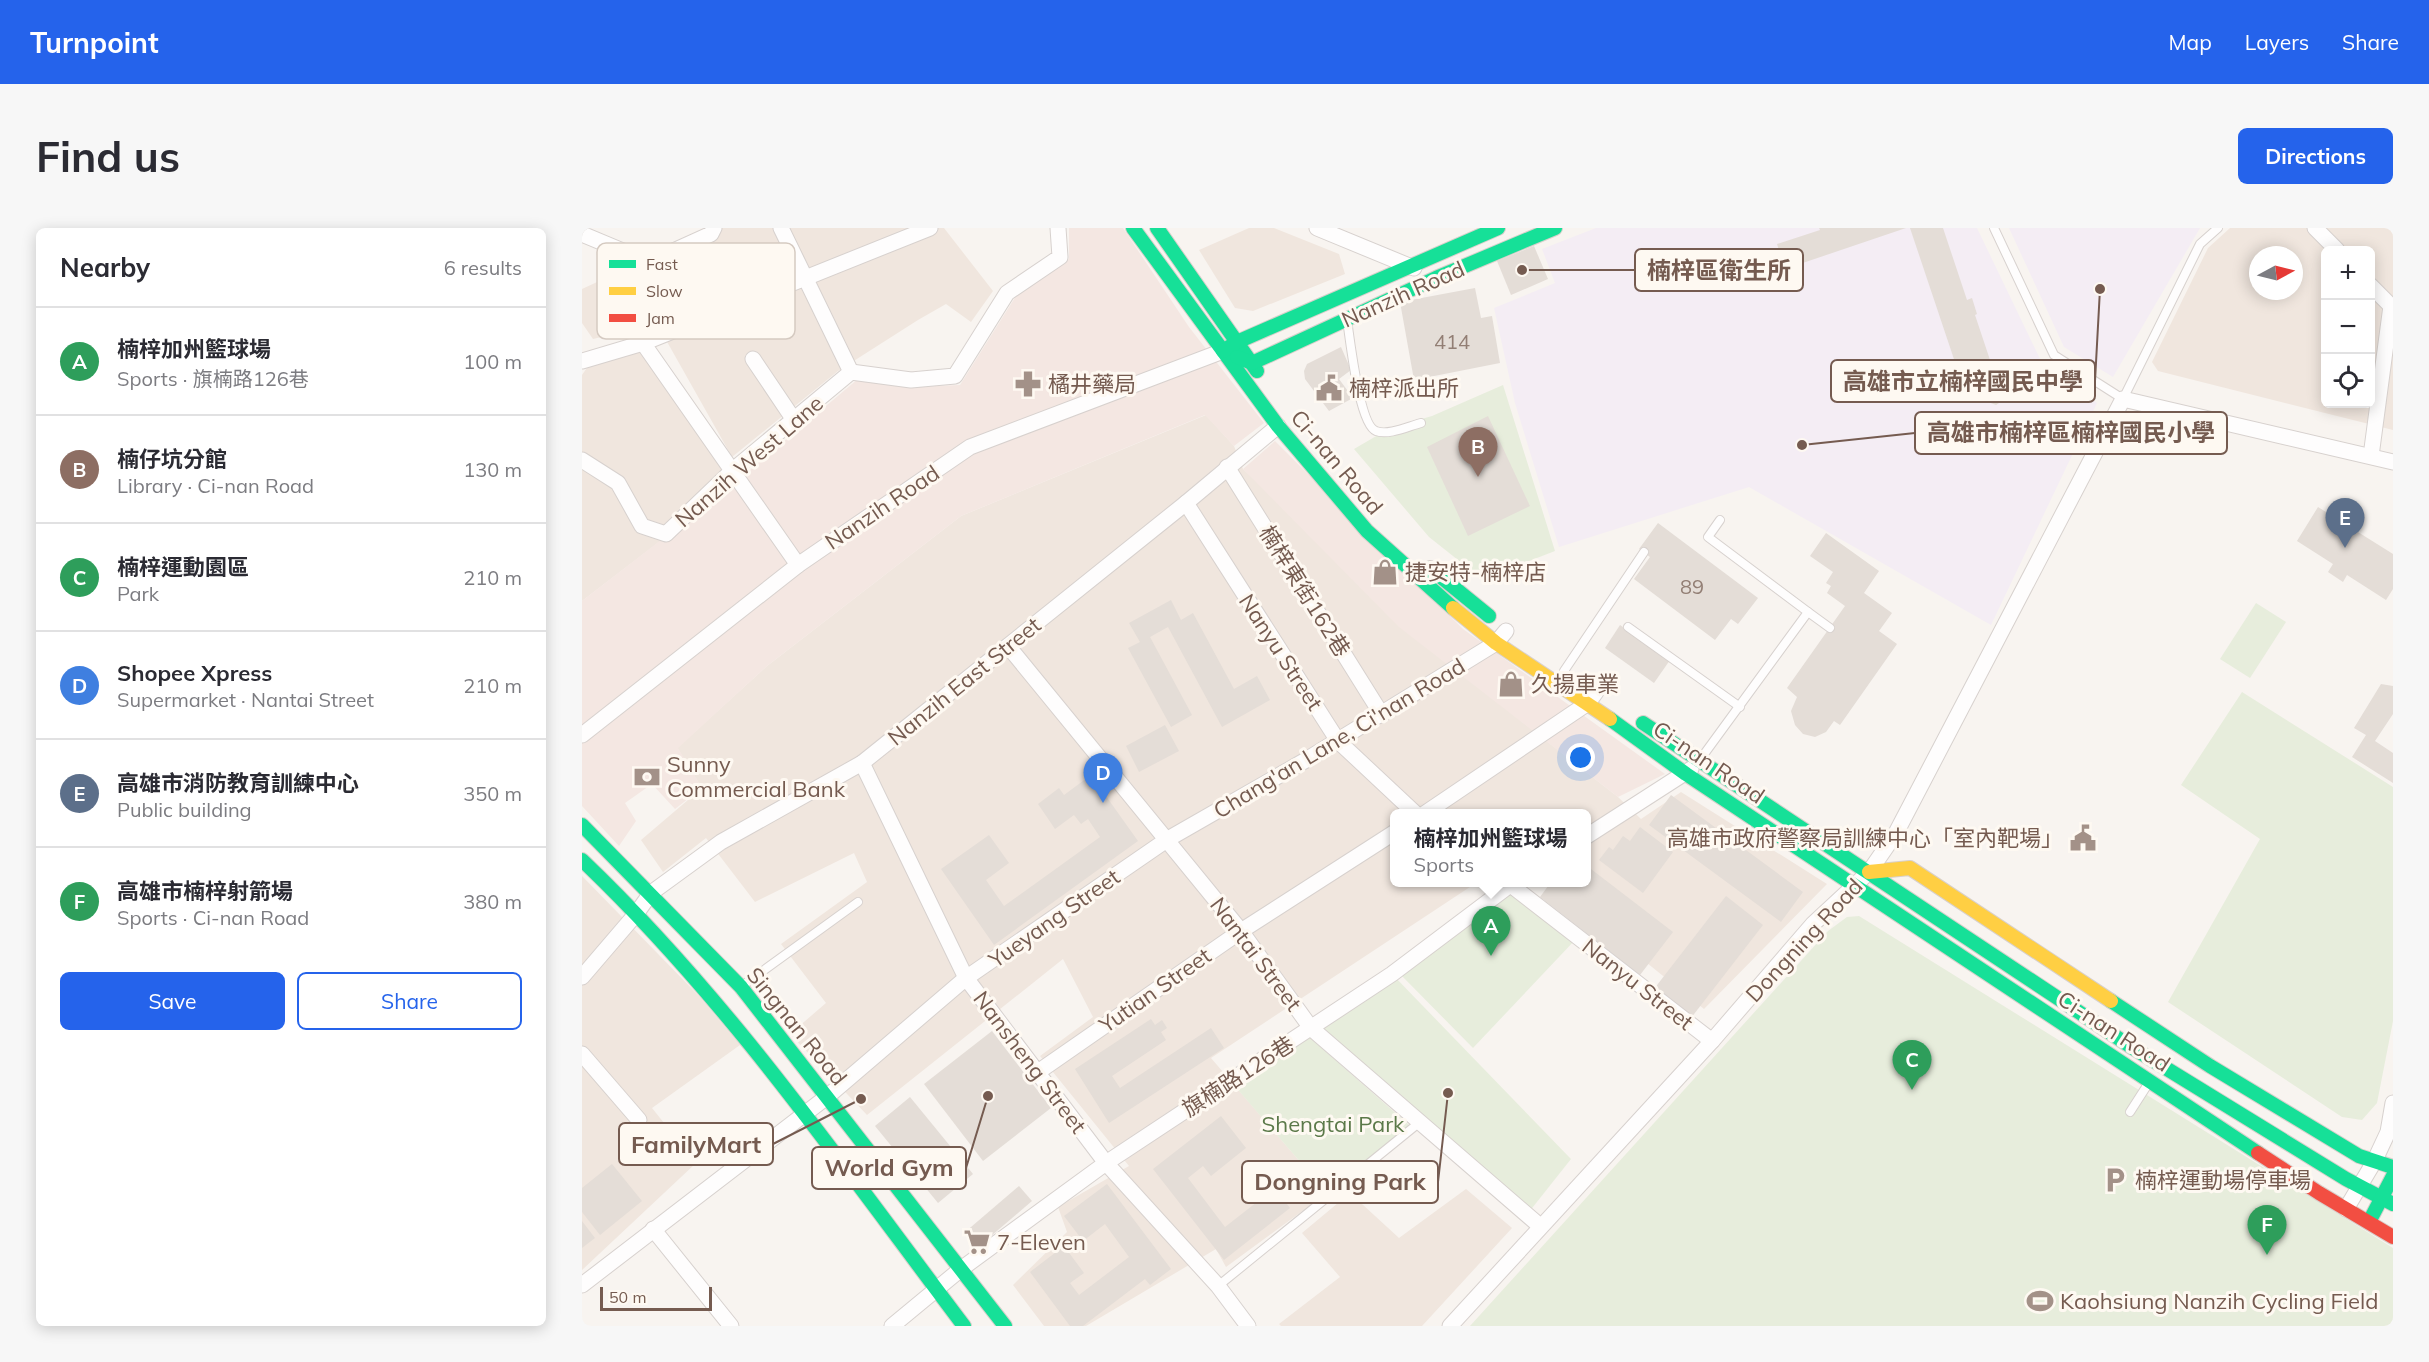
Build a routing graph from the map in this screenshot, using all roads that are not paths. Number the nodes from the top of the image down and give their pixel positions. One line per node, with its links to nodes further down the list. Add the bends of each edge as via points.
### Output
1 (714, 228): 15 (street, via 711,234)
2 (781, 228): 16 (street)
3 (930, 228): 20 (street)
4 (1058, 228): 33 (street, via 1060,257 1007,293 955,376 911,380)
5 (1133, 228): 29 (main road, Ci-nan Road)
6 (1157, 228): 27 (main road)
7 (1317, 228): 19 (street)
8 (1498, 228): 19 (main road, Nanzih Road)
9 (1555, 228): 21 (main road, Nanzih Road)
10 (1994, 228): 35 (lane, via 2054,355)
11 (2218, 228): 35 (lane, via 2200,244)
12 (2315, 228): 17 (street)
13 (582, 234): 14 (street)
14 (604, 243)
15 (691, 243)
16 (788, 243)
17 (2333, 246)
18 (795, 257): 20 (street)
19 (1411, 267): 21 (street); 27 (main road, Nanzih Road)
20 (805, 277): 22 (street); 33 (street)
21 (1436, 278): 24 (main road, Nanzih Road)
22 (795, 281)
23 (2375, 290): 40 (street, via 2391,306)
24 (1347, 318): 32 (main road, Nanzih Road); 37 (lane, via 1361,402 1371,429 1388,432)
25 (641, 339): 28 (lane)
26 (653, 339): 28 (street)
27 (1236, 342): 29 (main road, Nanzih Road); 32 (main road)
28 (643, 343): 31 (street); 44 (street)
29 (1223, 351): 32 (main road); 38 (main road, Ci-nan Road); 50 (street, Nanzih Road, via 970,447)
30 (753, 358): 36 (street)
31 (583, 362)
32 (1252, 363): 34 (main road)
33 (851, 372): 36 (street, Nanzih West Lane)
34 (1265, 381)
35 (2122, 399): 40 (street); 75 (street, Dongning Road, via 1896,833)
36 (794, 420): 44 (street, Nanzih West Lane)
37 (1421, 423)
38 (1278, 426): 43 (street, Nanzih East Street); 55 (main road, Ci-nan Road, via 1367,531)
39 (1319, 453): 46 (main road, Ci-nan Road)
40 (2371, 456): 42 (street)
41 (582, 460): 44 (street, Nanzih West Lane, via 618,483 642,526 666,534)
42 (2393, 462)
43 (1227, 467): 45 (street, Nanzih East Street); 61 (street, 楠梓東街162巷)
44 (733, 470): 50 (street)
45 (1185, 503): 56 (street, Nanzih East Street); 64 (street, Nanyu Street)
46 (1363, 505)
47 (1720, 520): 51 (lane, via 1708,537)
48 (1392, 535): 54 (main road, Ci-nan Road)
49 (1644, 552): 58 (lane)
50 (798, 565): 63 (street, Nanzih Road)
51 (1808, 612): 53 (lane); 60 (lane)
52 (1628, 627): 60 (lane)
53 (1830, 628)
54 (1511, 634): 55 (street, Chang'an Lane, Ci'nan Road)
55 (1496, 643): 59 (main road, Ci-nan Road); 61 (street, Chang'an Lane, Ci'nan Road)
56 (1008, 646): 66 (street, Nanzih East Street); 73 (street, Nantai Street)
57 (1552, 663): 58 (main road)
58 (1568, 674)
59 (1595, 695): 67 (main road, Ci-nan Road); 69 (street)
60 (1740, 707): 65 (lane)
61 (1382, 715): 64 (street, Chang'an Lane, Ci'nan Road)
62 (1634, 717): 65 (main road, Ci-nan Road)
63 (582, 735)
64 (1338, 741): 68 (street, Nanyu Street); 73 (street, Chang'an Lane, Ci'nan Road)
65 (1699, 760): 67 (street); 75 (main road, Ci-nan Road)
66 (862, 763): 79 (street, Nanzih East Street, via 721,842); 84 (street, Nansheng Street)
67 (1686, 774): 71 (street); 76 (main road, Ci-nan Road)
68 (1412, 809)
69 (1430, 809)
70 (582, 825): 79 (main road, Singnan Road)
71 (1591, 833)
72 (1390, 835): 82 (street, Yutian Street)
73 (1168, 839): 82 (street, Nantai Street); 84 (street, Yueyang Street)
74 (582, 860): 81 (main road, Singnan Road)
75 (1869, 872): 76 (street, Dongning Road); 89 (main road, Ci-nan Road); 98 (main road, Ci-nan Road, via 1910,868 2173,1047)
76 (1854, 885): 87 (street, Dongning Road, via 1813,924); 91 (main road, Ci-nan Road)
77 (1506, 887): 86 (street, 旗楠路126巷, via 1392,974)
78 (1516, 887): 87 (street, Nanyu Street)
79 (651, 893): 81 (street, Nanzih East Street); 85 (main road, Singnan Road)
80 (858, 902): 85 (lane)
81 (636, 914): 83 (street, Nanzih East Street); 95 (main road, Singnan Road, via 752,1045)
82 (1240, 931): 86 (street, Nantai Street); 90 (street, Yutian Street)
83 (582, 977)
84 (966, 978): 90 (street, Nansheng Street); 92 (street, Yueyang Street)
85 (741, 987): 92 (main road, Singnan Road)
86 (1311, 1028): 97 (street, Nantai Street); 99 (street, 旗楠路126巷)
87 (1712, 1041): 106 (street, Dongning Road)
88 (582, 1054): 96 (street)
89 (2163, 1062): 91 (lane); 102 (main road, Ci-nan Road)
90 (1038, 1072): 99 (street, Nansheng Street)
91 (2150, 1080): 94 (lane); 104 (main road, Ci-nan Road)
92 (828, 1096): 95 (street, Yueyang Street); 109 (main road, Singnan Road)
93 (2393, 1103): 98 (street, via 2388,1132)
94 (2130, 1112)
95 (803, 1114): 107 (street, Yueyang Street); 112 (main road, Singnan Road)
96 (639, 1120)
97 (1420, 1122): 106 (street, Nantai Street); 111 (lane)
98 (2374, 1162): 100 (main road, Ci-nan Road); 102 (street)
99 (1106, 1163): 109 (street, 旗楠路126巷); 111 (street, Nansheng Street)
100 (2393, 1167)
101 (2393, 1176): 103 (main road)
102 (2360, 1185): 103 (main road, Ci-nan Road); 104 (street)
103 (2388, 1201): 105 (main road)
104 (2346, 1209): 105 (main road, Ci-nan Road)
105 (2369, 1222): 108 (main road, Ci-nan Road)
106 (1540, 1226): 118 (street, Dongning Road)
107 (653, 1229): 110 (street, Yueyang Street); 113 (street)
108 (2392, 1233)
109 (961, 1269): 112 (street, 旗楠路126巷); 116 (main road, Singnan Road)
110 (582, 1285)
111 (1218, 1286): 117 (street, Nansheng Street)
112 (936, 1289): 114 (street, 旗楠路126巷); 115 (main road, Singnan Road)
113 (731, 1326)
114 (892, 1326)
115 (964, 1326)
116 (1005, 1326)
117 (1248, 1326)
118 (1450, 1326)

